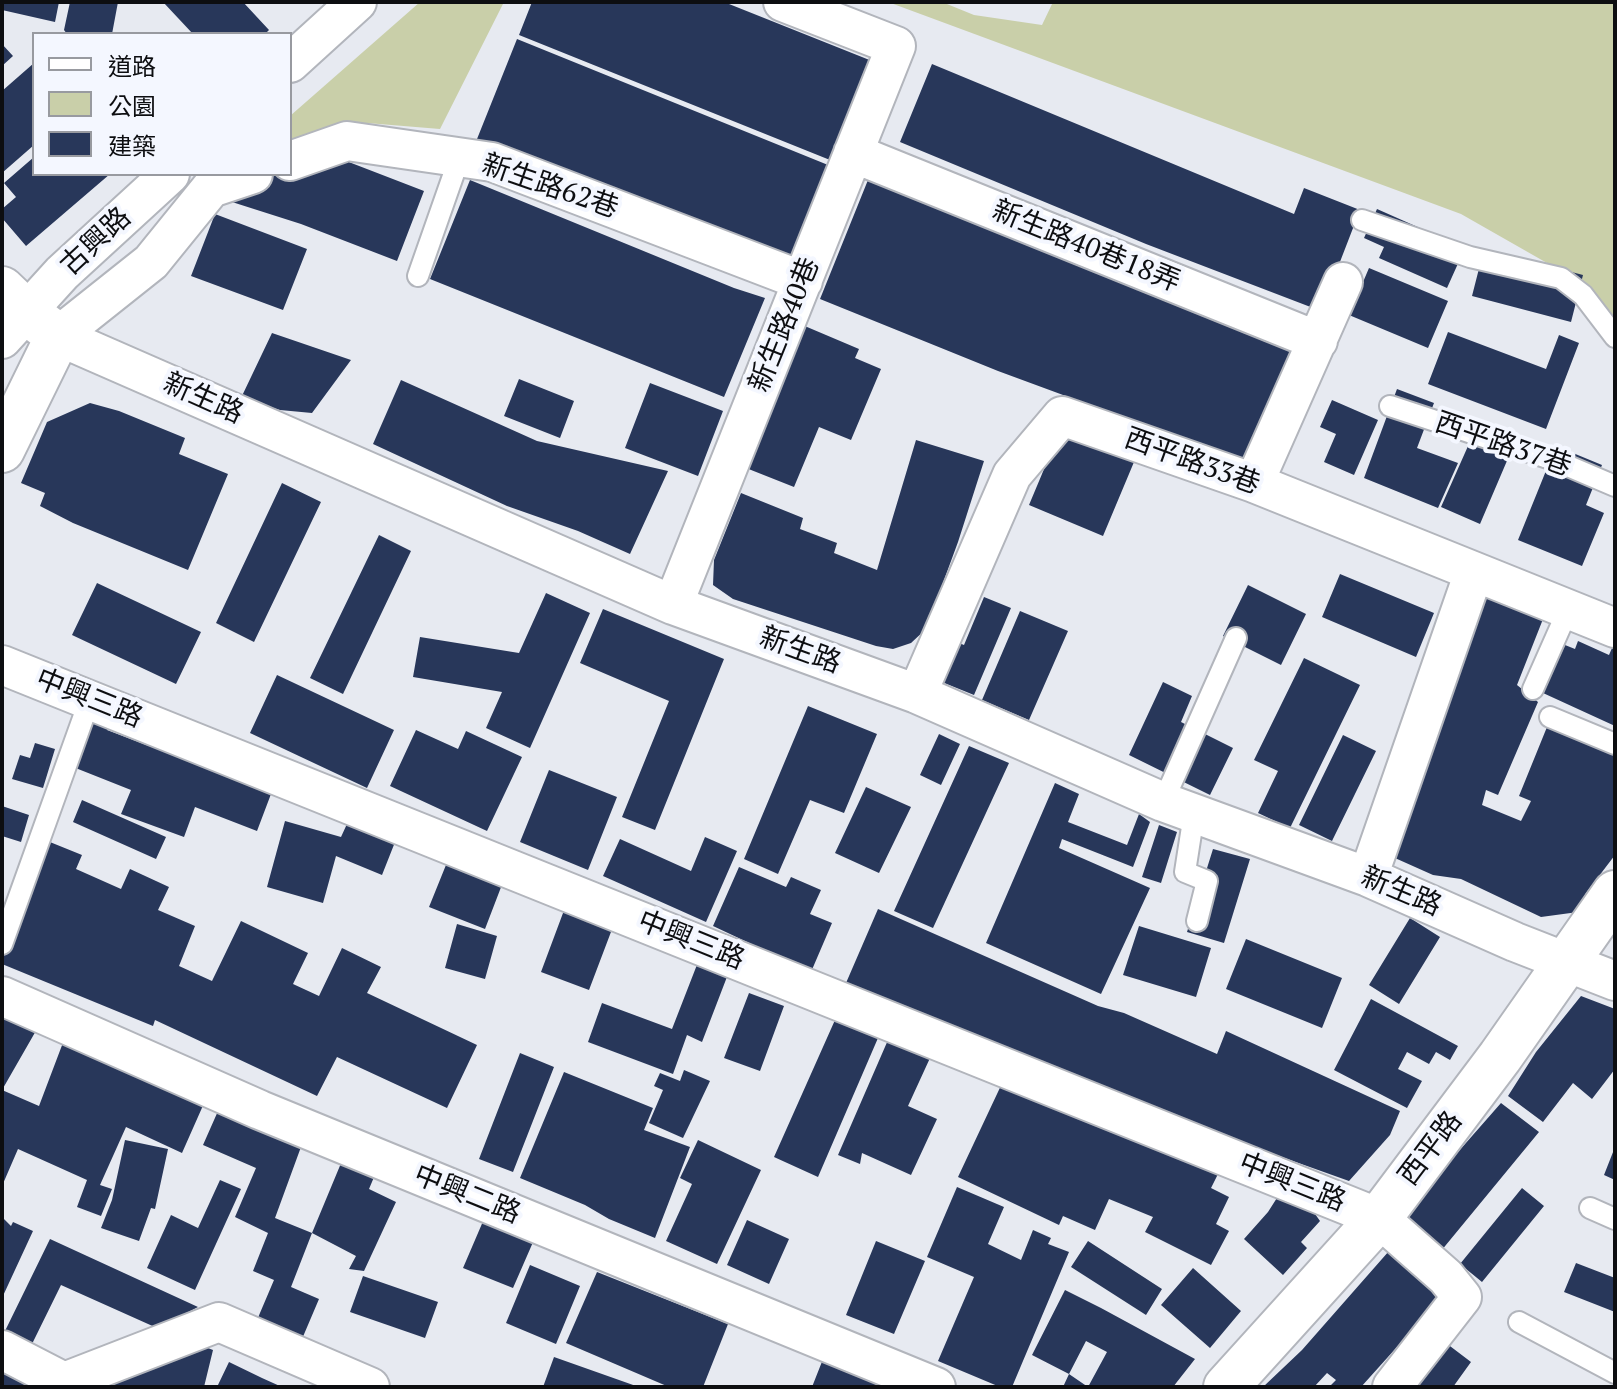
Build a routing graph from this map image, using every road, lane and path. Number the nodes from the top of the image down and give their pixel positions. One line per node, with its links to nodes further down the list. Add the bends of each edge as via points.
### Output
1 (357, 2): 3 (street)
2 (783, 2): 4 (street, 新生路40巷, via 896,46)
3 (292, 61)
4 (853, 153): 11 (street, 新生路40巷); 15 (street, 新生路40巷18弄)
5 (459, 159): 6 (street, 新生路62巷, via 347,141); 10 (lane); 11 (street, 新生路62巷, via 492,162)
6 (292, 160)
7 (168, 176): 13 (street, 古興路, via 62,273)
8 (247, 176): 13 (street, via 211,188 151,262)
9 (1362, 220): 14 (lane, via 1470,257 1561,278 1583,295)
10 (418, 276)
11 (803, 281): 21 (street, 新生路40巷)
12 (1343, 282): 15 (street)
13 (22, 319): 17 (main road); 21 (street, 新生路)
14 (1615, 337)
15 (1318, 341): 18 (street)
16 (1390, 406): 19 (lane, 西平路37巷, via 1554,460)
17 (2, 450)
18 (1254, 483): 20 (street, 西平路33巷); 27 (street, 西平路33巷, via 1062,416 1012,475)
19 (1615, 486)
20 (1474, 572): 22 (street, 西平路33巷); 32 (street)
21 (673, 605): 27 (street, 新生路)
22 (1568, 610): 23 (street, 西平路33巷); 26 (lane)
23 (1615, 628)
24 (1236, 638): 31 (lane)
25 (2, 665): 28 (street, 中興三路)
26 (1533, 689)
27 (917, 694): 31 (street, 新生路)
28 (90, 699): 35 (lane); 40 (street, 中興三路)
29 (1550, 717): 30 (lane)
30 (1615, 744)
31 (1179, 808): 32 (street, 新生路); 34 (lane, via 1185,872 1207,881)
32 (1368, 877): 36 (street, 新生路)
33 (1615, 893): 36 (main road, 西平路)
34 (1197, 921)
35 (2, 944)
36 (1567, 963): 37 (street, 新生路); 40 (main road, 西平路)
37 (1615, 981)
38 (2, 996): 47 (street, 中興二路, via 260,1110)
39 (1590, 1208): 41 (lane)
40 (1379, 1218): 48 (main road, 西平路); 49 (street, 中興三路, via 1462,1297)
41 (1615, 1219)
42 (1519, 1322): 44 (lane)
43 (2, 1350): 45 (street)
44 (1608, 1377)
45 (55, 1382): 46 (street, via 219,1322)
46 (370, 1387)
47 (936, 1387)
48 (1226, 1387)
49 (1392, 1387)

